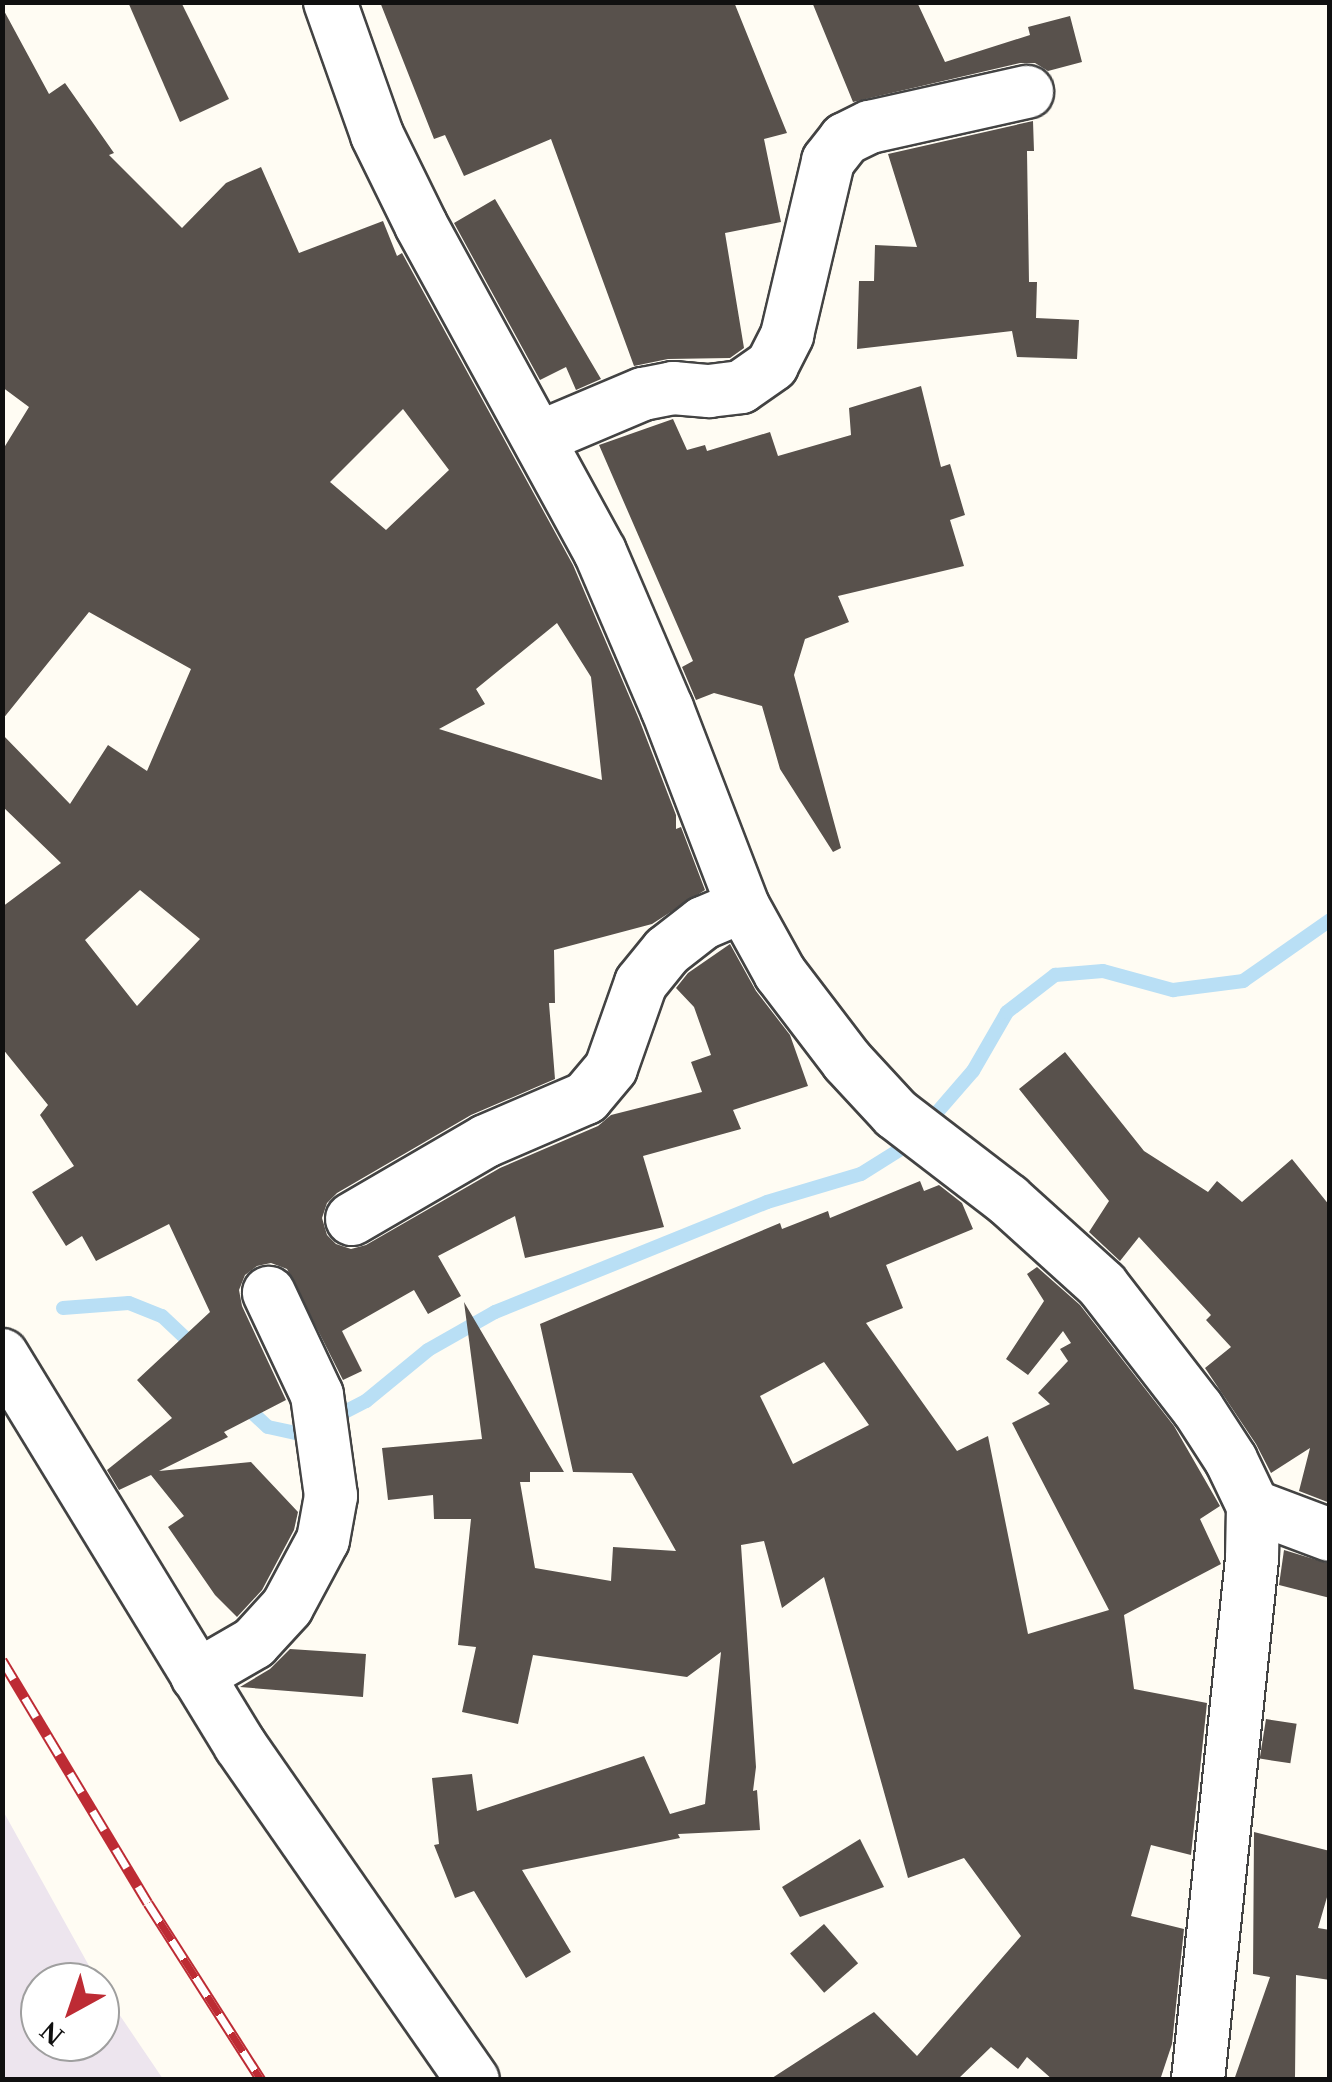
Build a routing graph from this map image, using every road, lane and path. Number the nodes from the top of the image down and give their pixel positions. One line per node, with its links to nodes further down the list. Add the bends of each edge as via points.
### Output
1 (330, 2): 3 (street, via 384,150)
2 (1028, 92): 3 (street, via 870,127 846,139 828,160 787,335 772,366 740,387 642,394)
3 (540, 437): 4 (street, via 600,552)
4 (742, 906): 5 (street, via 703,923 667,951 641,983 611,1068 586,1098 486,1141); 8 (street, via 780,973 896,1114 1008,1200 1102,1285 1198,1409)
5 (352, 1219)
6 (269, 1294): 10 (street, via 317,1395 331,1496 326,1525 286,1607 254,1643)
7 (2, 1355): 10 (street)
8 (1252, 1506): 9 (street); 12 (street)
9 (1330, 1535)
10 (197, 1676): 11 (street)
11 (472, 2080)
12 (1198, 2080)

